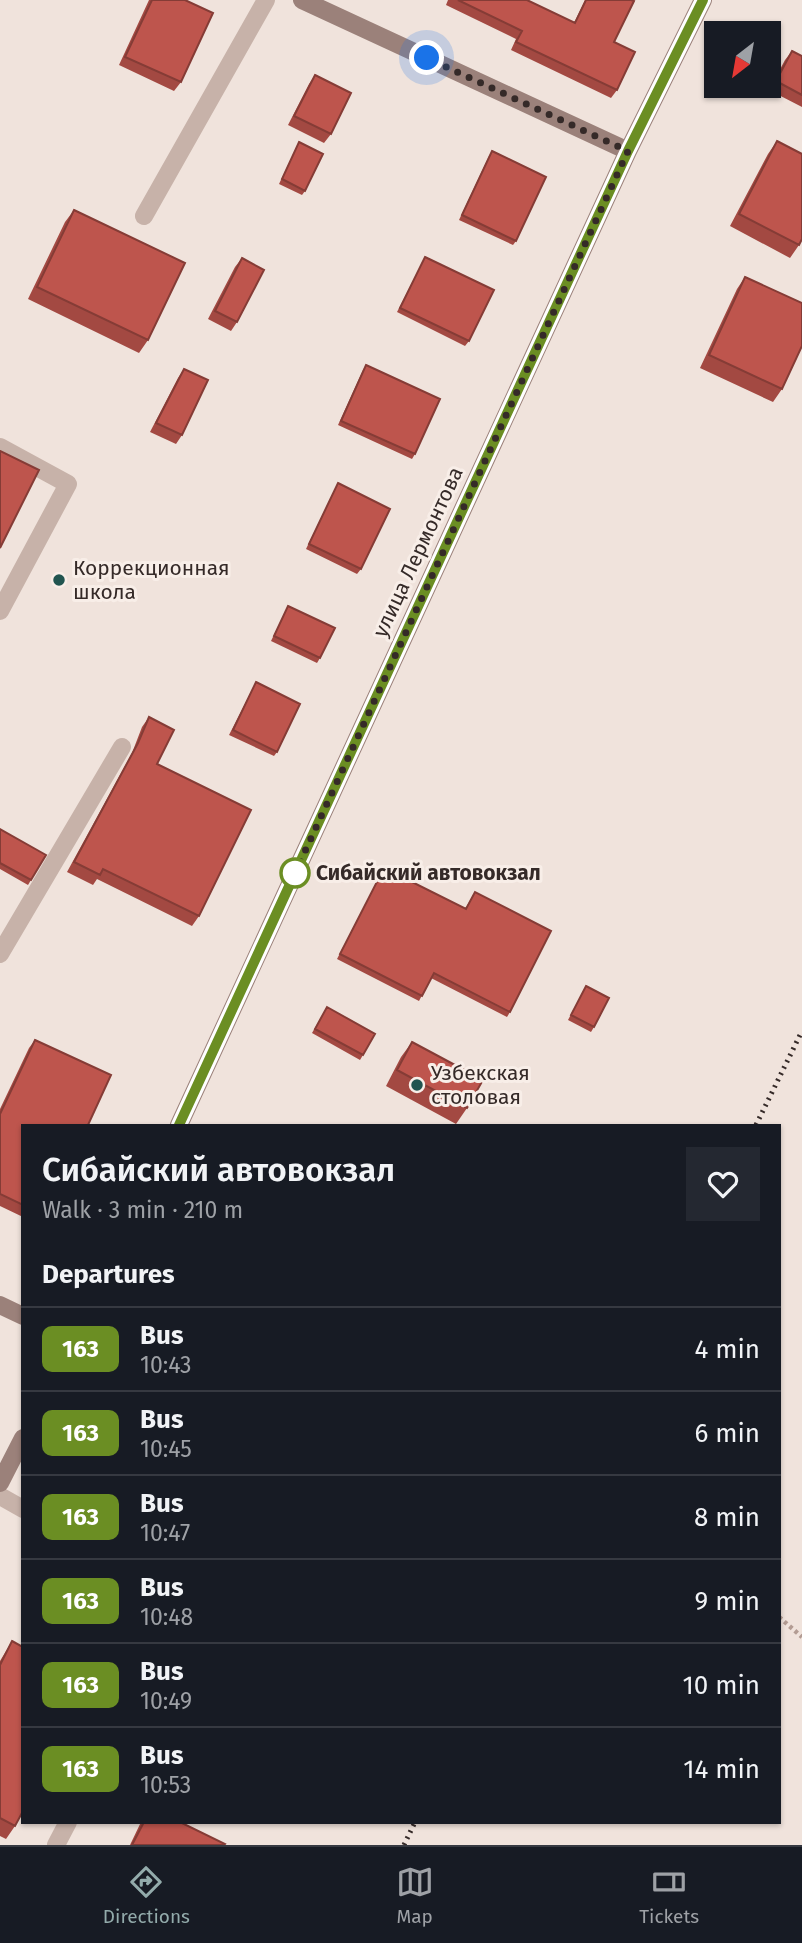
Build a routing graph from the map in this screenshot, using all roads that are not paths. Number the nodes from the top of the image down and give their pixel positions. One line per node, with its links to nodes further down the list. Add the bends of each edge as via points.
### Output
1 (266, 0): 5 (lane)
2 (302, 0): 4 (main road)
3 (703, 0): 4 (main road, улица Лермонтова)
4 (628, 151): 10 (main road, улица Лермонтова)
5 (144, 216)
6 (0, 447): 7 (lane, via 68,484)
7 (0, 611)
8 (122, 747): 9 (lane)
9 (0, 954)
10 (179, 1124)
11 (0, 1304): 12 (main road)
12 (21, 1315)
13 (21, 1442): 14 (main road)
14 (0, 1483)
15 (0, 1496): 16 (lane)
16 (21, 1507)
17 (67, 1824): 18 (lane)
18 (56, 1845)

